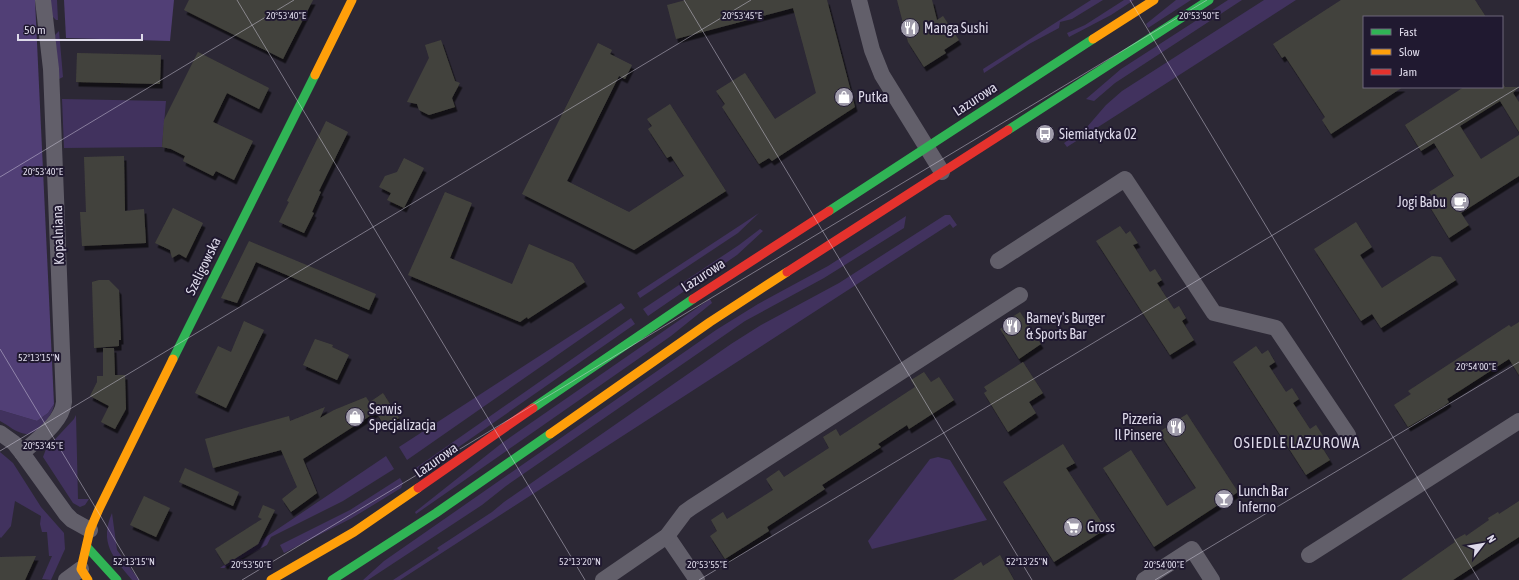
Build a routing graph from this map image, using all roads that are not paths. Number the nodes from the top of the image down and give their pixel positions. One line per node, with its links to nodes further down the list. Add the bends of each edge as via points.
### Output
1 (43, 0): 13 (street, Kopalniana, via 51,69 64,402 62,411 54,423)
2 (352, 0): 14 (main road, Szeligowska)
3 (859, 0): 6 (street, via 872,50 882,75)
4 (1154, 0): 6 (main road, Lazurowa)
5 (1209, 0): 7 (main road)
6 (926, 147): 7 (street); 21 (main road, Lazurowa, via 686,303 380,515)
7 (942, 172): 22 (main road, via 710,322 436,513)
8 (998, 261): 12 (street, via 1124,179 1214,313 1276,328)
9 (1020, 295): 15 (street, via 692,506)
10 (1519, 421): 17 (street)
11 (0, 433): 13 (street, via 14,443)
12 (1348, 435)
13 (22, 453): 14 (street, via 66,514)
14 (90, 530): 16 (main road, Szeligowska)
15 (667, 536): 23 (street); 24 (street)
16 (86, 547): 18 (main road, Szeligowska); 20 (main road)
17 (1309, 555)
18 (84, 574): 19 (street)
19 (66, 580)
20 (117, 580)
21 (271, 580)
22 (332, 580)
23 (603, 580)
24 (697, 580)
25 (1144, 580): 26 (street, via 1192,549)
26 (1212, 580)

